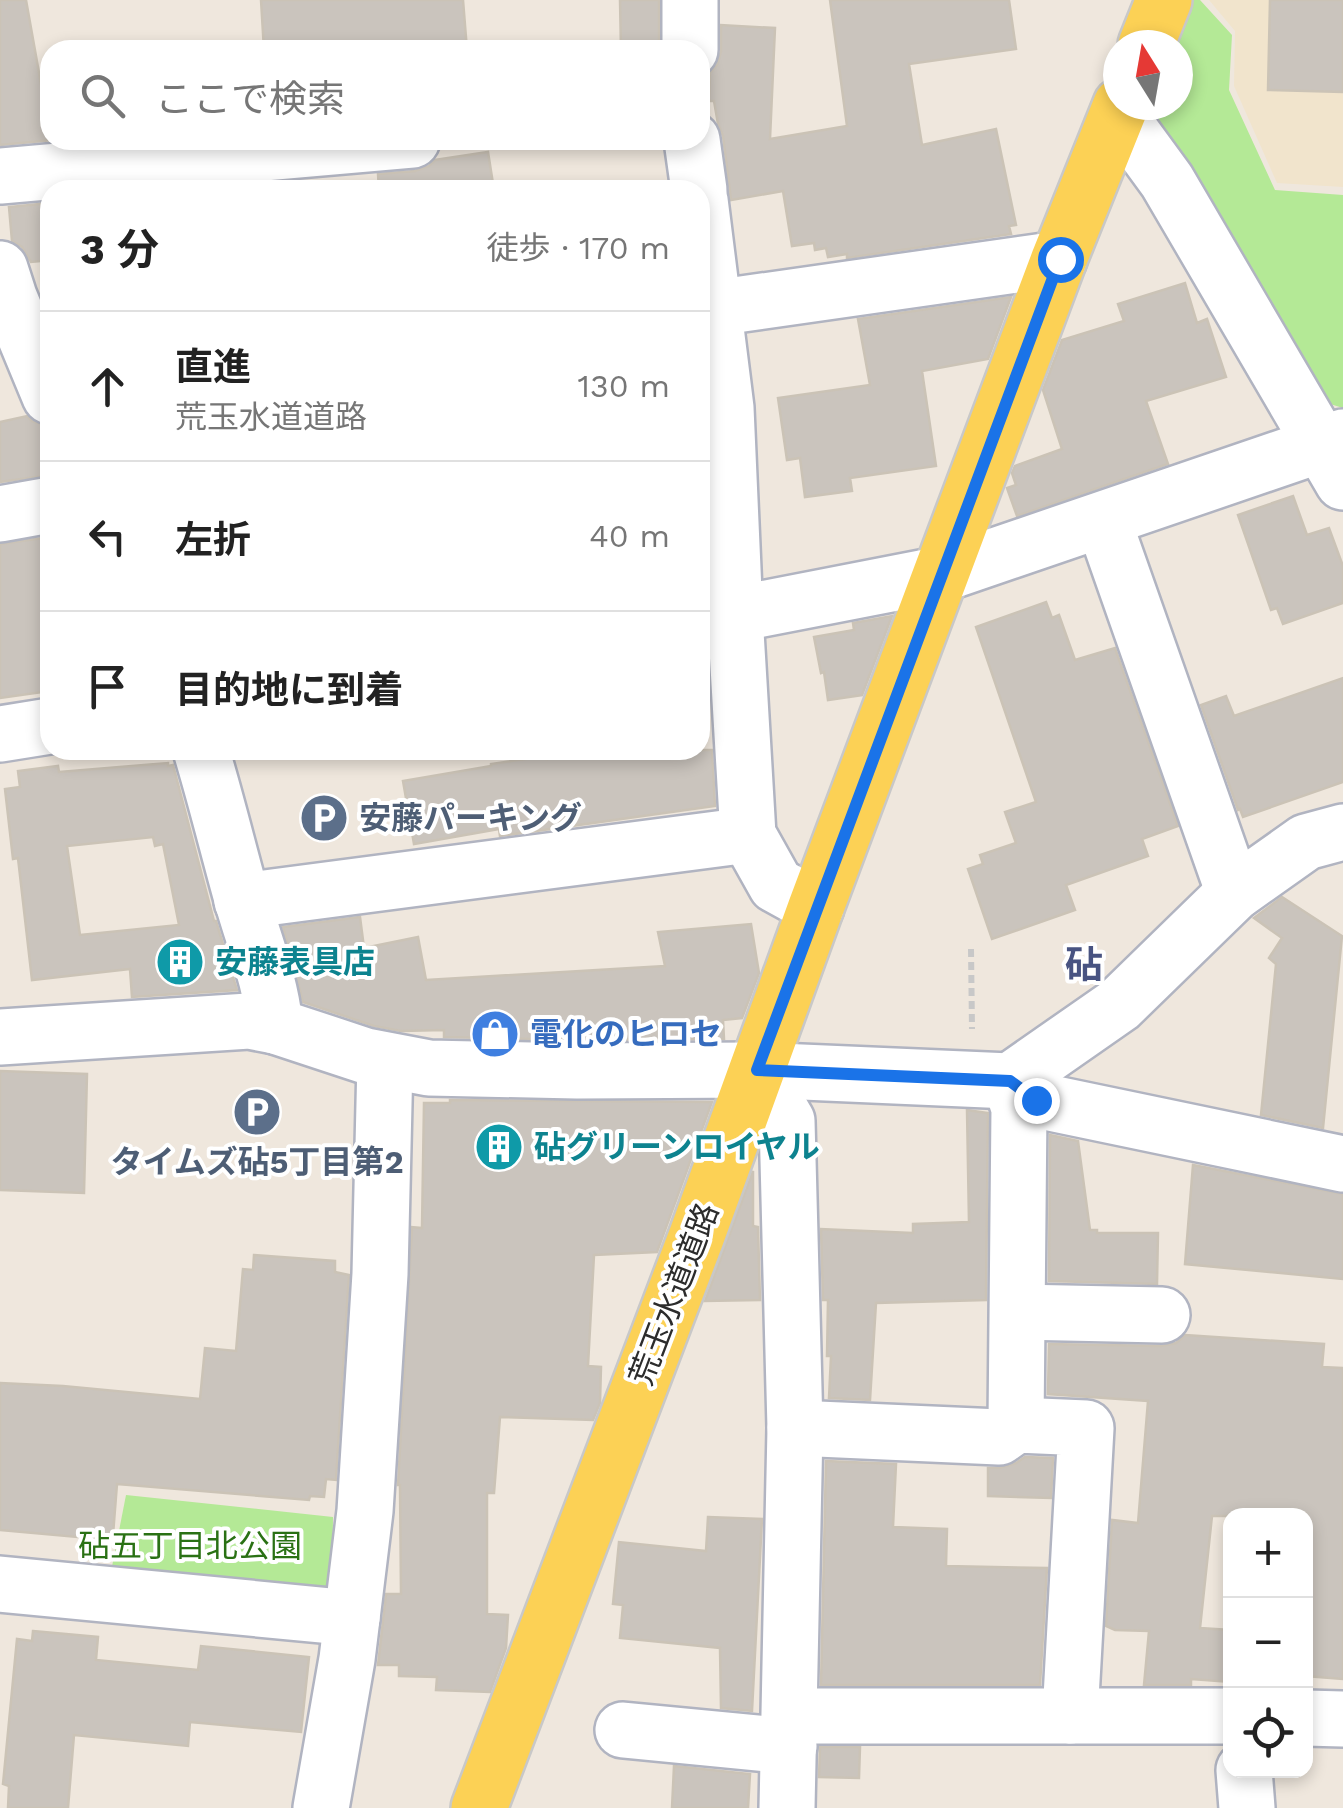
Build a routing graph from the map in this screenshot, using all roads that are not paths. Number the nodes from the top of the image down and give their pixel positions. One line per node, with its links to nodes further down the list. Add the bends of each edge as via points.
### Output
1 (690, 0): 4 (street)
2 (1164, 0): 3 (main road)
3 (1152, 30)
4 (690, 40)
5 (1116, 120): 11 (main road, 荒玉水道道路)
6 (1127, 120): 17 (street)
7 (298, 150): 9 (street)
8 (693, 150): 10 (street)
9 (0, 176)
10 (698, 180)
11 (1060, 259): 14 (street); 21 (main road, 荒玉水道道路)
12 (710, 277): 14 (street)
13 (3, 288): 15 (street)
14 (714, 308): 16 (street)
15 (40, 373)
16 (713, 409): 22 (street)
17 (1336, 455): 20 (street)
18 (40, 507): 19 (street)
19 (0, 514)
20 (1102, 520): 21 (street); 28 (street)
21 (942, 574): 22 (street); 30 (main road, 荒玉水道道路)
22 (717, 618): 27 (street)
23 (40, 728): 24 (street)
24 (0, 734)
25 (204, 760): 29 (street)
26 (1343, 832): 28 (street, via 1306,842)
27 (748, 835): 29 (street); 30 (street, via 776,885)
28 (1234, 893): 35 (street, via 1119,1005)
29 (242, 901): 31 (street)
30 (816, 907): 34 (main road, 荒玉水道道路)
31 (276, 1026): 32 (street, via 249,1021); 33 (street)
32 (0, 1037)
33 (385, 1061): 34 (street, via 466,1069); 42 (street, via 380,1274)
34 (757, 1070): 35 (street); 40 (street, via 787,1121); 51 (main road, 荒玉水道道路)
35 (991, 1080): 36 (street, via 1036,1100); 37 (street, via 1019,1108)
36 (1343, 1164)
37 (1018, 1312): 38 (street); 39 (street)
38 (1162, 1315)
39 (1016, 1424): 40 (street, via 999,1437); 43 (street, via 1086,1428)
40 (795, 1428): 48 (street)
41 (0, 1584): 42 (street)
42 (352, 1618): 50 (street)
43 (1070, 1716): 44 (street); 48 (street)
44 (1223, 1716)
45 (1313, 1718): 46 (street)
46 (1343, 1719)
47 (623, 1730): 48 (street)
48 (789, 1731): 52 (street)
49 (1245, 1778): 53 (street)
50 (321, 1808)
51 (480, 1808)
52 (787, 1808)
53 (1247, 1808)

